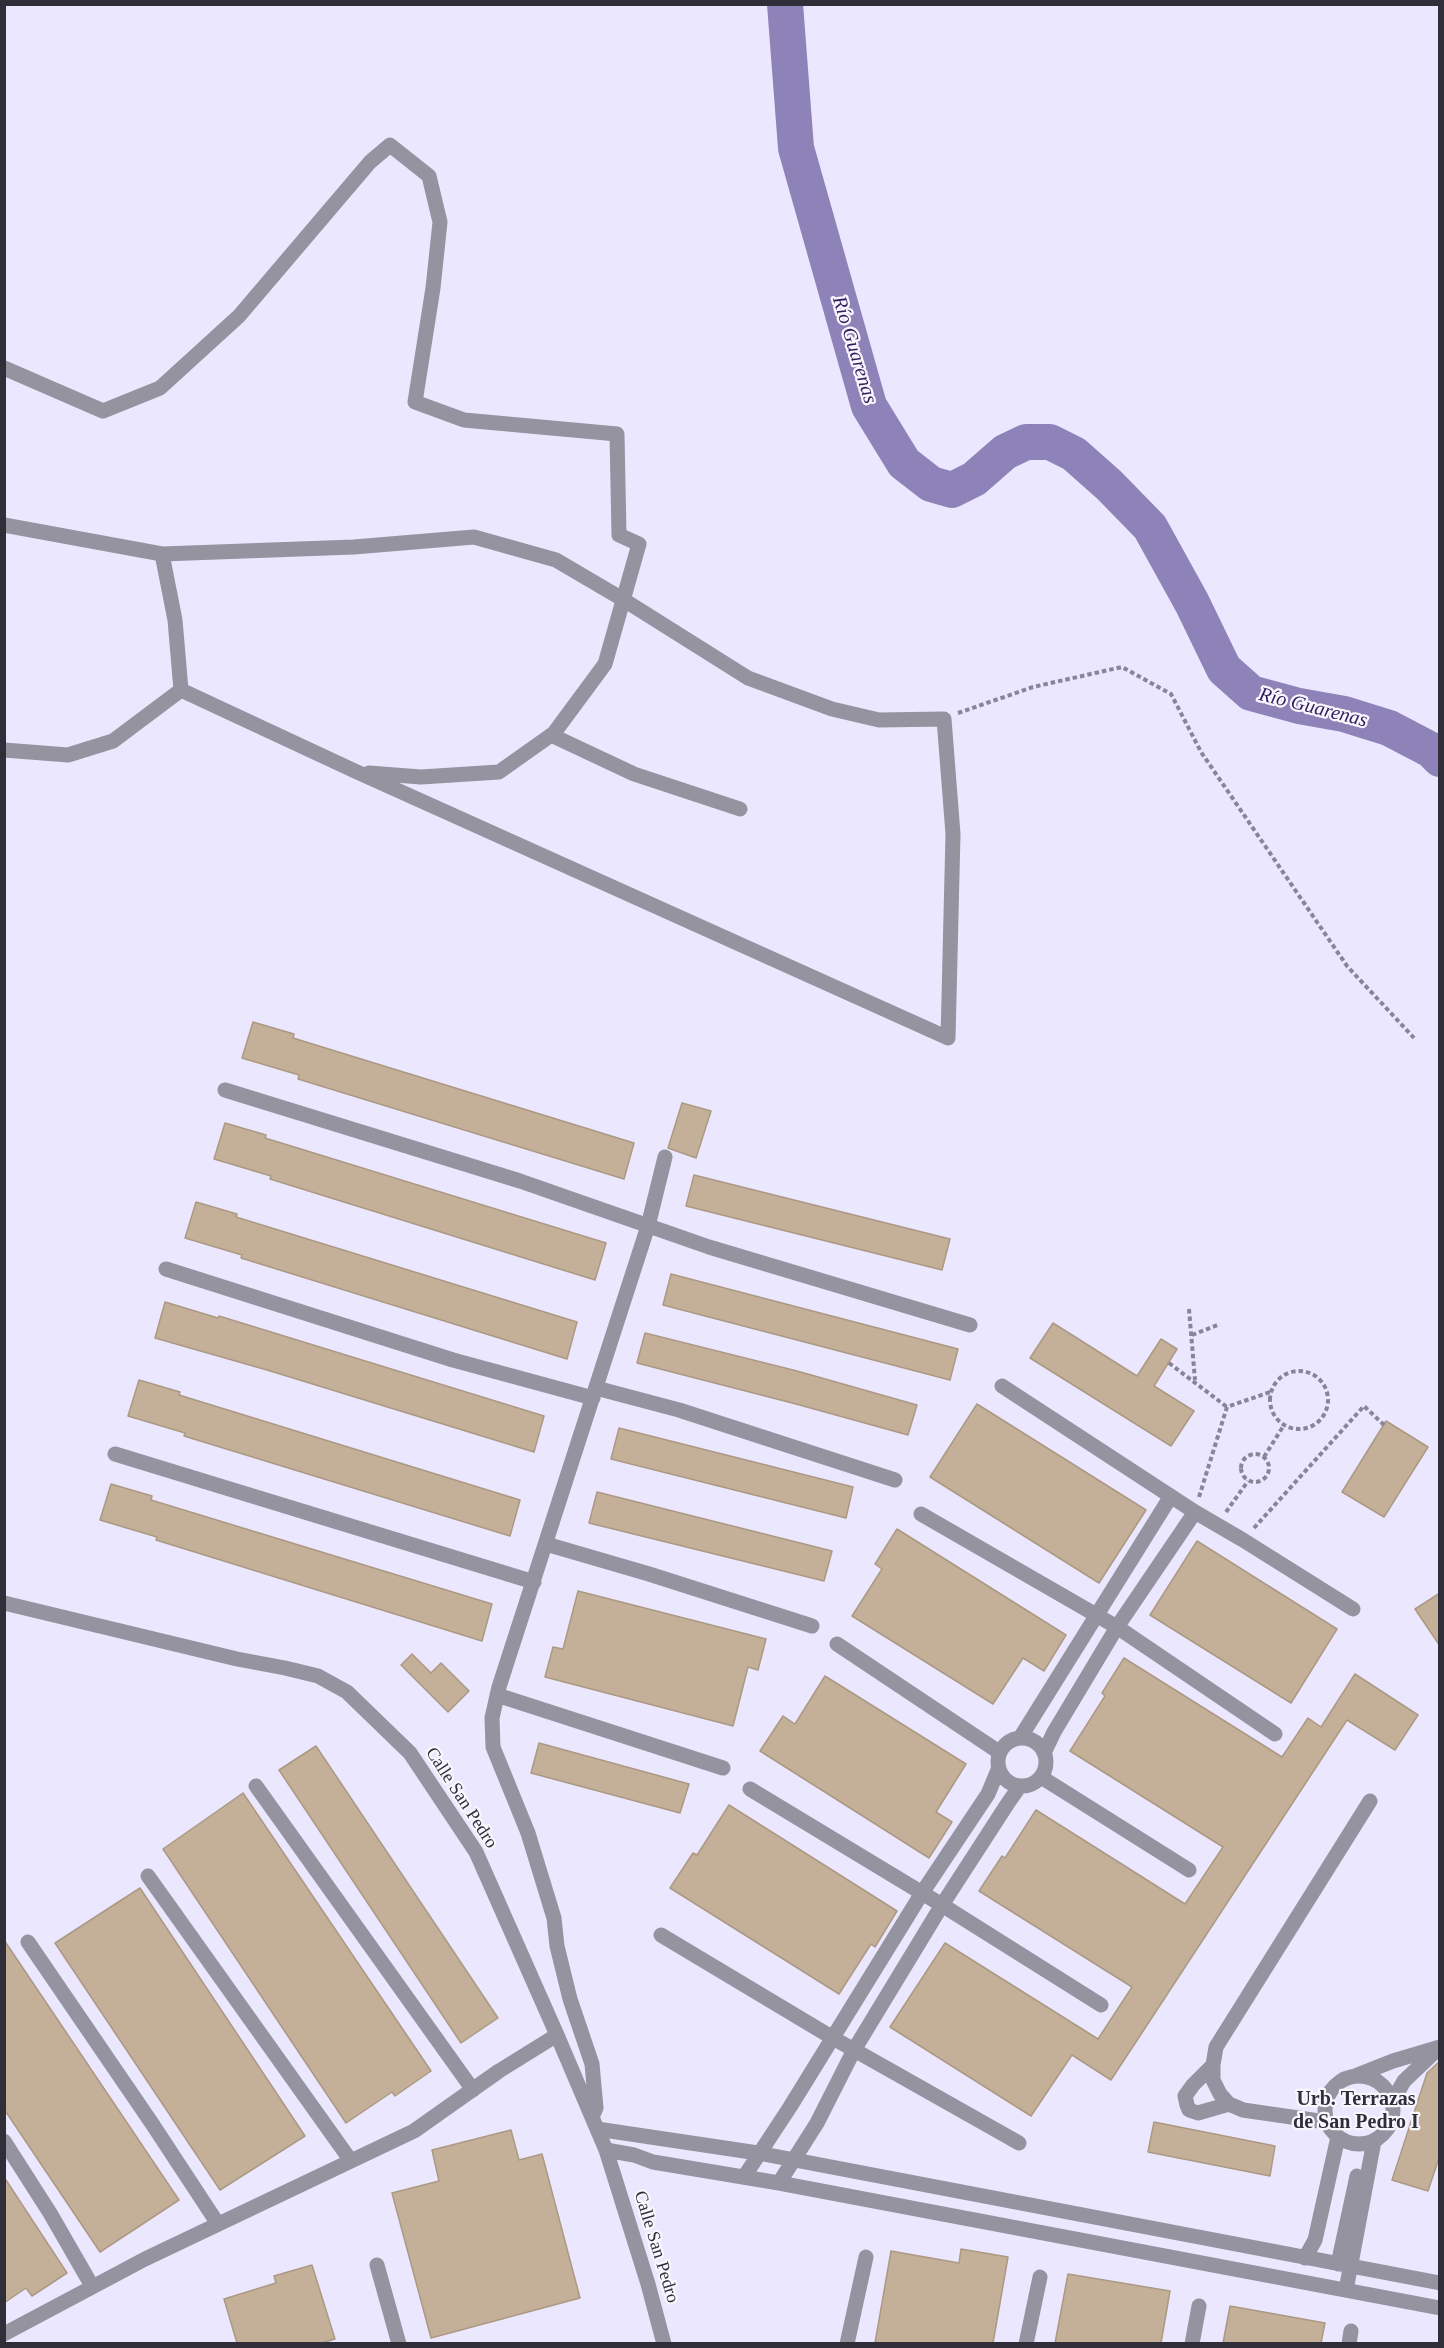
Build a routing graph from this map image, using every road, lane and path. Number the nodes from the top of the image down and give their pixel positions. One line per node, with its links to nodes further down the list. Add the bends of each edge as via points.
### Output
1 (4, 368): 4 (street, via 103,411 160,388 239,316 370,162 390,145 429,177 440,222 415,402 464,420 617,434 619,535 639,544)
2 (4, 525): 3 (street)
3 (162, 554): 4 (street, via 354,547 474,537 556,560); 5 (street, via 175,620)
4 (624, 600): 6 (street, via 748,678 832,709 879,720); 7 (street, via 605,664)
5 (181, 690): 8 (street, via 113,741 68,755); 9 (street)
6 (944, 719): 9 (street, via 953,834 948,1038); 11 (path, via 1033,687 1122,667 1171,694 1201,752 1347,966)
7 (551, 735): 9 (street, via 500,772 421,777); 10 (street, via 634,774)
8 (4, 750)
9 (357, 772)
10 (740, 809)
11 (1414, 1038)
12 (225, 1090): 14 (street, via 520,1180)
13 (664, 1157): 14 (street)
14 (648, 1226): 18 (street); 24 (street)
15 (166, 1269): 24 (street, via 453,1360)
16 (1189, 1309): 19 (path)
17 (1220, 1324): 19 (path)
18 (970, 1325)
19 (1192, 1335): 21 (path)
20 (1169, 1363): 21 (path)
21 (1195, 1381): 25 (path)
22 (1002, 1386): 32 (street)
23 (1270, 1392): 25 (path); 26 (path, via 1271,1411); 26 (path, via 1281,1376 1299,1370 1316,1376 1326,1390 1327,1408 1317,1423 1301,1430)
24 (594, 1393): 30 (street, via 679,1410); 37 (street)
25 (1227, 1407): 33 (path)
26 (1284, 1425): 29 (path)
27 (1384, 1425): 36 (path, via 1364,1406)
28 (115, 1454): 38 (street)
29 (1263, 1456): 31 (path, via 1269,1465 1266,1477); 31 (path, via 1256,1453 1244,1458 1240,1471)
30 (895, 1480)
31 (1248, 1481): 35 (path)
32 (1171, 1496): 33 (street); 41 (street)
33 (1195, 1512): 35 (street); 43 (street)
34 (921, 1514): 41 (street)
35 (1217, 1524): 36 (street)
36 (1244, 1539): 40 (street)
37 (546, 1544): 38 (street); 42 (street)
38 (534, 1582): 45 (street)
39 (4, 1603): 64 (street, Calle San Pedro, via 318,1676 347,1692 410,1753 476,1852)
40 (1353, 1609)
41 (1096, 1615): 43 (street); 47 (street)
42 (812, 1626)
43 (1117, 1627): 46 (street); 49 (street)
44 (837, 1644): 48 (street)
45 (497, 1695): 50 (street); 74 (street, via 492,1718 493,1747 528,1833 554,1918 565,1982 592,2064)
46 (1275, 1734)
47 (1020, 1738): 48 (street, via 1008,1742); 49 (street, via 1035,1742)
48 (999, 1752): 51 (street)
49 (1044, 1753): 52 (street)
50 (723, 1768)
51 (998, 1770): 54 (street, via 1007,1781); 59 (street, via 988,1794)
52 (1041, 1777): 54 (street); 57 (street)
53 (256, 1786): 70 (street)
54 (1020, 1786): 60 (street)
55 (750, 1789): 59 (street)
56 (1370, 1802): 68 (street, via 1216,2047)
57 (1189, 1870)
58 (148, 1876): 81 (street)
59 (922, 1893): 60 (street); 65 (street)
60 (942, 1905): 63 (street); 67 (street)
61 (661, 1935): 65 (street)
62 (28, 1942): 85 (street)
63 (1101, 2005)
64 (557, 2036): 70 (street); 74 (street, Calle San Pedro)
65 (833, 2038): 67 (street); 80 (street)
66 (1440, 2047): 69 (street); 71 (street, via 1404,2080)
67 (854, 2050): 78 (street); 82 (street)
68 (1213, 2065): 72 (street, via 1213,2080); 72 (street, via 1185,2096 1189,2110 1198,2113)
69 (1355, 2076): 71 (street, via 1375,2080); 73 (street, via 1329,2093)
70 (472, 2090): 81 (street, via 414,2130)
71 (1392, 2102): 77 (street, via 1392,2120 1382,2136)
72 (1229, 2104): 73 (street, via 1244,2110)
73 (1326, 2122): 75 (street)
74 (595, 2123): 79 (street, Calle San Pedro); 80 (street)
75 (1338, 2137): 77 (street, via 1346,2142); 87 (street, via 1315,2240)
76 (4, 2141): 92 (street)
77 (1369, 2142): 89 (street)
78 (1019, 2143)
79 (606, 2150): 83 (street); 98 (street, Calle San Pedro)
80 (758, 2153): 82 (street); 83 (street)
81 (351, 2161): 85 (street)
82 (793, 2161): 84 (street); 87 (street)
83 (744, 2177): 84 (street)
84 (779, 2183): 93 (street)
85 (218, 2224): 92 (street)
86 (866, 2258): 99 (street)
87 (1305, 2258): 89 (street)
88 (377, 2265): 97 (street)
89 (1344, 2265): 91 (street); 93 (street)
90 (1040, 2277): 100 (street)
91 (1440, 2283)
92 (92, 2286): 96 (street)
93 (1346, 2290): 95 (street)
94 (1199, 2306): 101 (street)
95 (1440, 2308)
96 (4, 2334)
97 (399, 2343)
98 (664, 2343)
99 (847, 2343)
100 (1026, 2343)
101 (1192, 2343)

